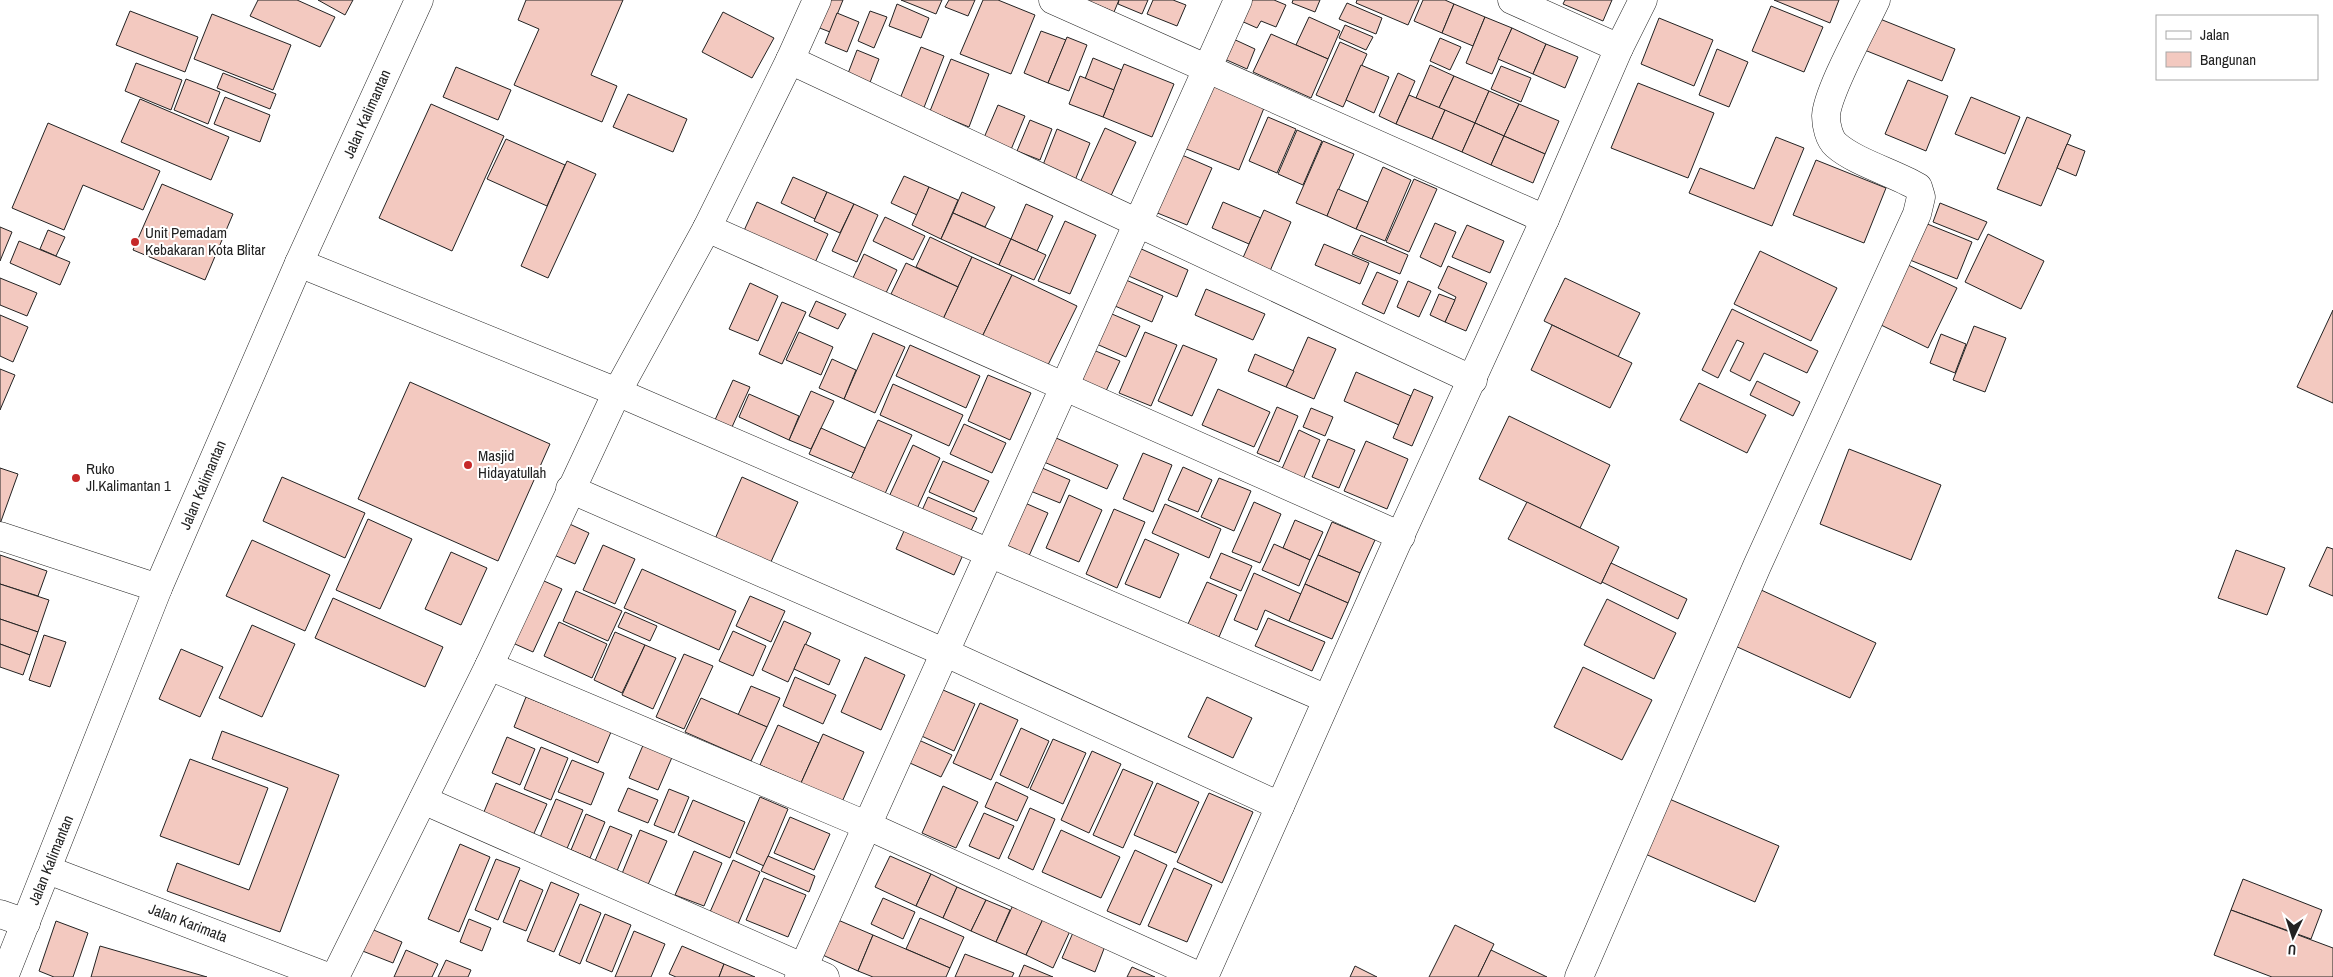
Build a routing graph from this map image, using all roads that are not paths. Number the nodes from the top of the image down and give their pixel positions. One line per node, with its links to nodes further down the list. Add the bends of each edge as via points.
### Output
1 (419, 0): 14 (main road, Jalan Kalimantan)
2 (817, 0): 9 (main road)
3 (1053, 0): 10 (main road)
4 (1238, 0): 10 (main road)
5 (1512, 0): 8 (main road)
6 (1643, 0): 8 (main road)
7 (1876, 0): 37 (main road, via 1830,97 1826,116 1828,131 1834,144 1846,152 1918,187 1921,197 1917,214 1757,566)
8 (1619, 48): 11 (main road)
9 (790, 60): 12 (main road); 13 (main road)
10 (1208, 68): 11 (main road); 12 (main road)
11 (1546, 219): 15 (main road)
12 (1137, 223): 15 (main road); 16 (main road)
13 (707, 228): 16 (main road); 17 (main road)
14 (299, 263): 17 (main road); 22 (main road, Jalan Kalimantan)
15 (1474, 380): 20 (main road)
16 (1064, 387): 20 (main road); 21 (main road)
17 (617, 392): 18 (main road); 21 (main road)
18 (570, 489): 23 (main road); 24 (main road)
19 (0, 536): 22 (main road)
20 (1401, 536): 25 (main road)
21 (990, 553): 23 (main road); 25 (main road)
22 (158, 588): 29 (main road, Jalan Kalimantan)
23 (946, 653): 27 (main road); 28 (main road)
24 (488, 666): 26 (main road); 28 (main road)
25 (1327, 699): 27 (main road)
26 (423, 800): 32 (main road); 35 (main road)
27 (1280, 806): 36 (main road)
28 (866, 825): 32 (main road); 36 (main road)
29 (48, 870): 31 (main road, Jalan Kalimantan); 34 (main road, Jalan Karimata)
30 (0, 914): 31 (main road)
31 (26, 923): 33 (main road, Jalan Kalimantan)
32 (810, 974)
33 (4, 977)
34 (328, 977)
35 (335, 977)
36 (1203, 977)
37 (1579, 977)

